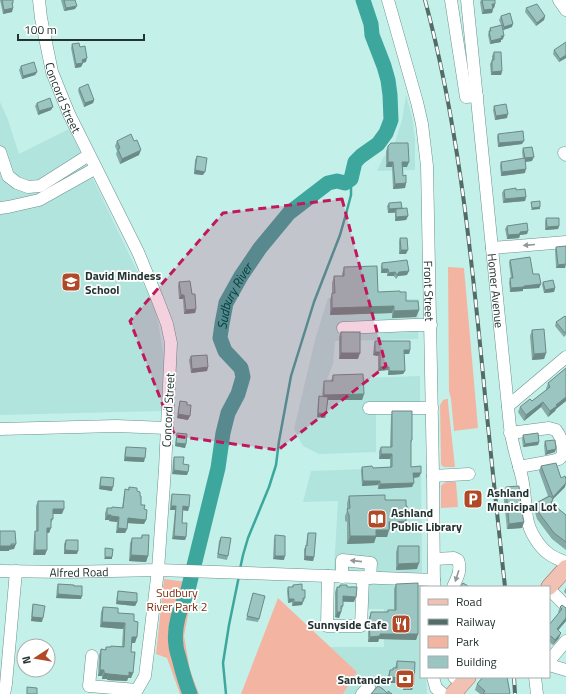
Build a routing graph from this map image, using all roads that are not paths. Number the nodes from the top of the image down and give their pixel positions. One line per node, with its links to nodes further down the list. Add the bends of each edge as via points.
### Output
1 (39, 0): 9 (street, Concord Street, via 52,72)
2 (388, 0): 15 (street, Front Street, via 417,102 425,144)
3 (451, 0): 7 (street, via 466,97)
4 (467, 0): 7 (street, Homer Avenue)
5 (559, 0): 6 (street)
6 (566, 10)
7 (477, 96): 14 (street, Homer Avenue)
8 (0, 152): 11 (street)
9 (89, 155): 10 (street, Concord Street); 11 (street, via 40,186 28,187)
10 (96, 168): 12 (street, via 39,200); 21 (street, Concord Street, via 138,252 167,324 171,343)
11 (4, 178)
12 (0, 208)
13 (566, 242): 14 (street, one-way to 14)
14 (492, 248): 18 (street, Homer Avenue)
15 (431, 325): 16 (street); 20 (street, Front Street)
16 (343, 328)
17 (566, 357): 18 (street)
18 (508, 406): 23 (street, Homer Avenue)
19 (369, 408): 20 (street)
20 (432, 408): 26 (street, Front Street)
21 (167, 428): 22 (street, via 116,426); 30 (street, Concord Street)
22 (0, 429)
23 (510, 433): 24 (street, Homer Avenue); 24 (street, via 548,428 556,430 563,446 563,455 558,459)
24 (519, 467): 28 (street, Homer Avenue, via 531,529 546,552)
25 (469, 474): 26 (street)
26 (433, 476): 27 (street, Front Street)
27 (434, 559): 36 (street, Front Street); 37 (street, one-way to 37, via 458,560 459,573)
28 (566, 562)
29 (566, 568): 38 (main road)
30 (158, 570): 32 (street, Alfred Road); 33 (street); 48 (street, Concord Street, via 144,676 137,690)
31 (0, 571): 32 (street, Alfred Road)
32 (16, 571): 49 (street)
33 (328, 576): 34 (street); 35 (street, via 327,626 361,626)
34 (342, 577): 35 (street); 35 (street, one-way to 34, via 371,562 342,560)
35 (366, 578): 36 (street)
36 (434, 584)
37 (453, 586)
38 (550, 587)
39 (550, 589): 40 (street)
40 (566, 606)
41 (566, 641): 43 (street)
42 (92, 656): 48 (street)
43 (550, 660)
44 (550, 665): 45 (street)
45 (566, 670)
46 (433, 678): 50 (street, via 436,688)
47 (535, 678): 51 (street)
48 (89, 690)
49 (4, 694)
50 (443, 694)
51 (537, 694)

